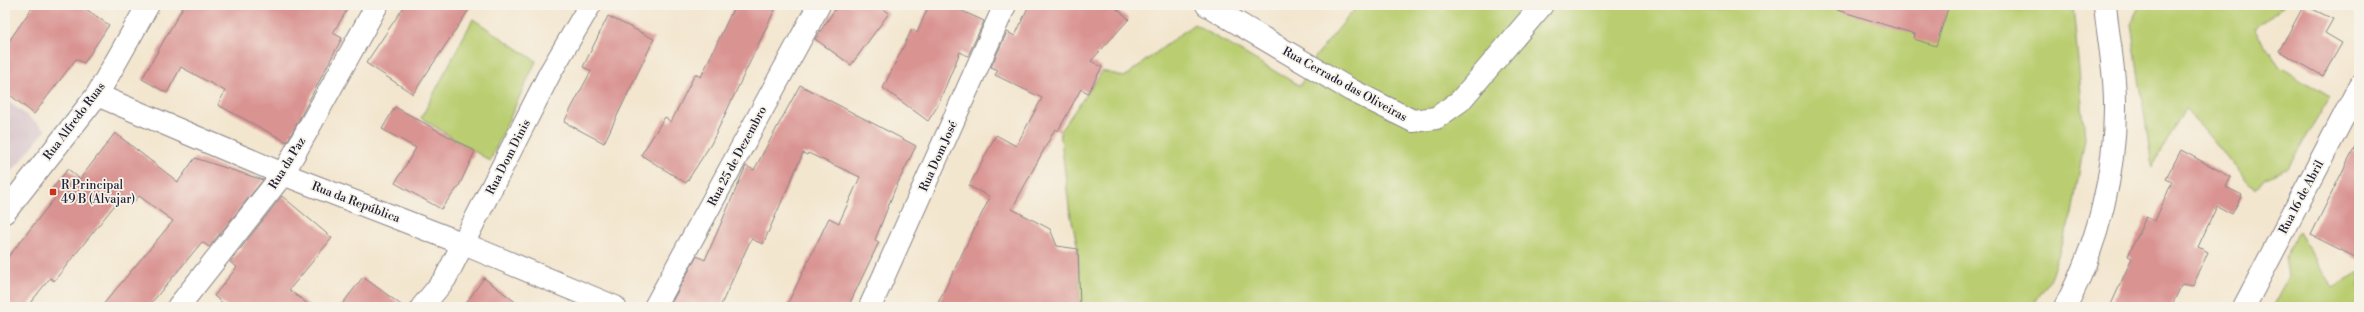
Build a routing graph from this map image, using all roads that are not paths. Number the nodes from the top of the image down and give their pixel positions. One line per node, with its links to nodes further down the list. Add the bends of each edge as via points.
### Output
1 (148, 5): 10 (street, Rua Alfredo Ruas)
2 (377, 5): 11 (street, Rua da Paz)
3 (590, 5): 13 (street, Rua Dom Dinis, via 551,71 496,194)
4 (819, 5): 17 (street, Rua 25 de Dezembro)
5 (1005, 5): 18 (street, Rua Dom José)
6 (1207, 5): 7 (street, Rua Cerrado das Oliveiras, via 1351,90 1413,121 1436,118 1460,101)
7 (1542, 5)
8 (2105, 5): 19 (street, via 2115,101 2111,164 2100,218 2082,275)
9 (2359, 87): 20 (street, Rua 16 de Abril)
10 (97, 95): 11 (street, Rua da República); 12 (street, Rua Alfredo Ruas)
11 (283, 174): 13 (street, Rua da República); 14 (street, Rua da Paz)
12 (5, 212)
13 (464, 244): 15 (street, Rua Dom Dinis, via 445,279); 16 (street, Rua da República)
14 (178, 307)
15 (422, 307)
16 (615, 307)
17 (655, 307)
18 (870, 307)
19 (2065, 307)
20 (2244, 307)

